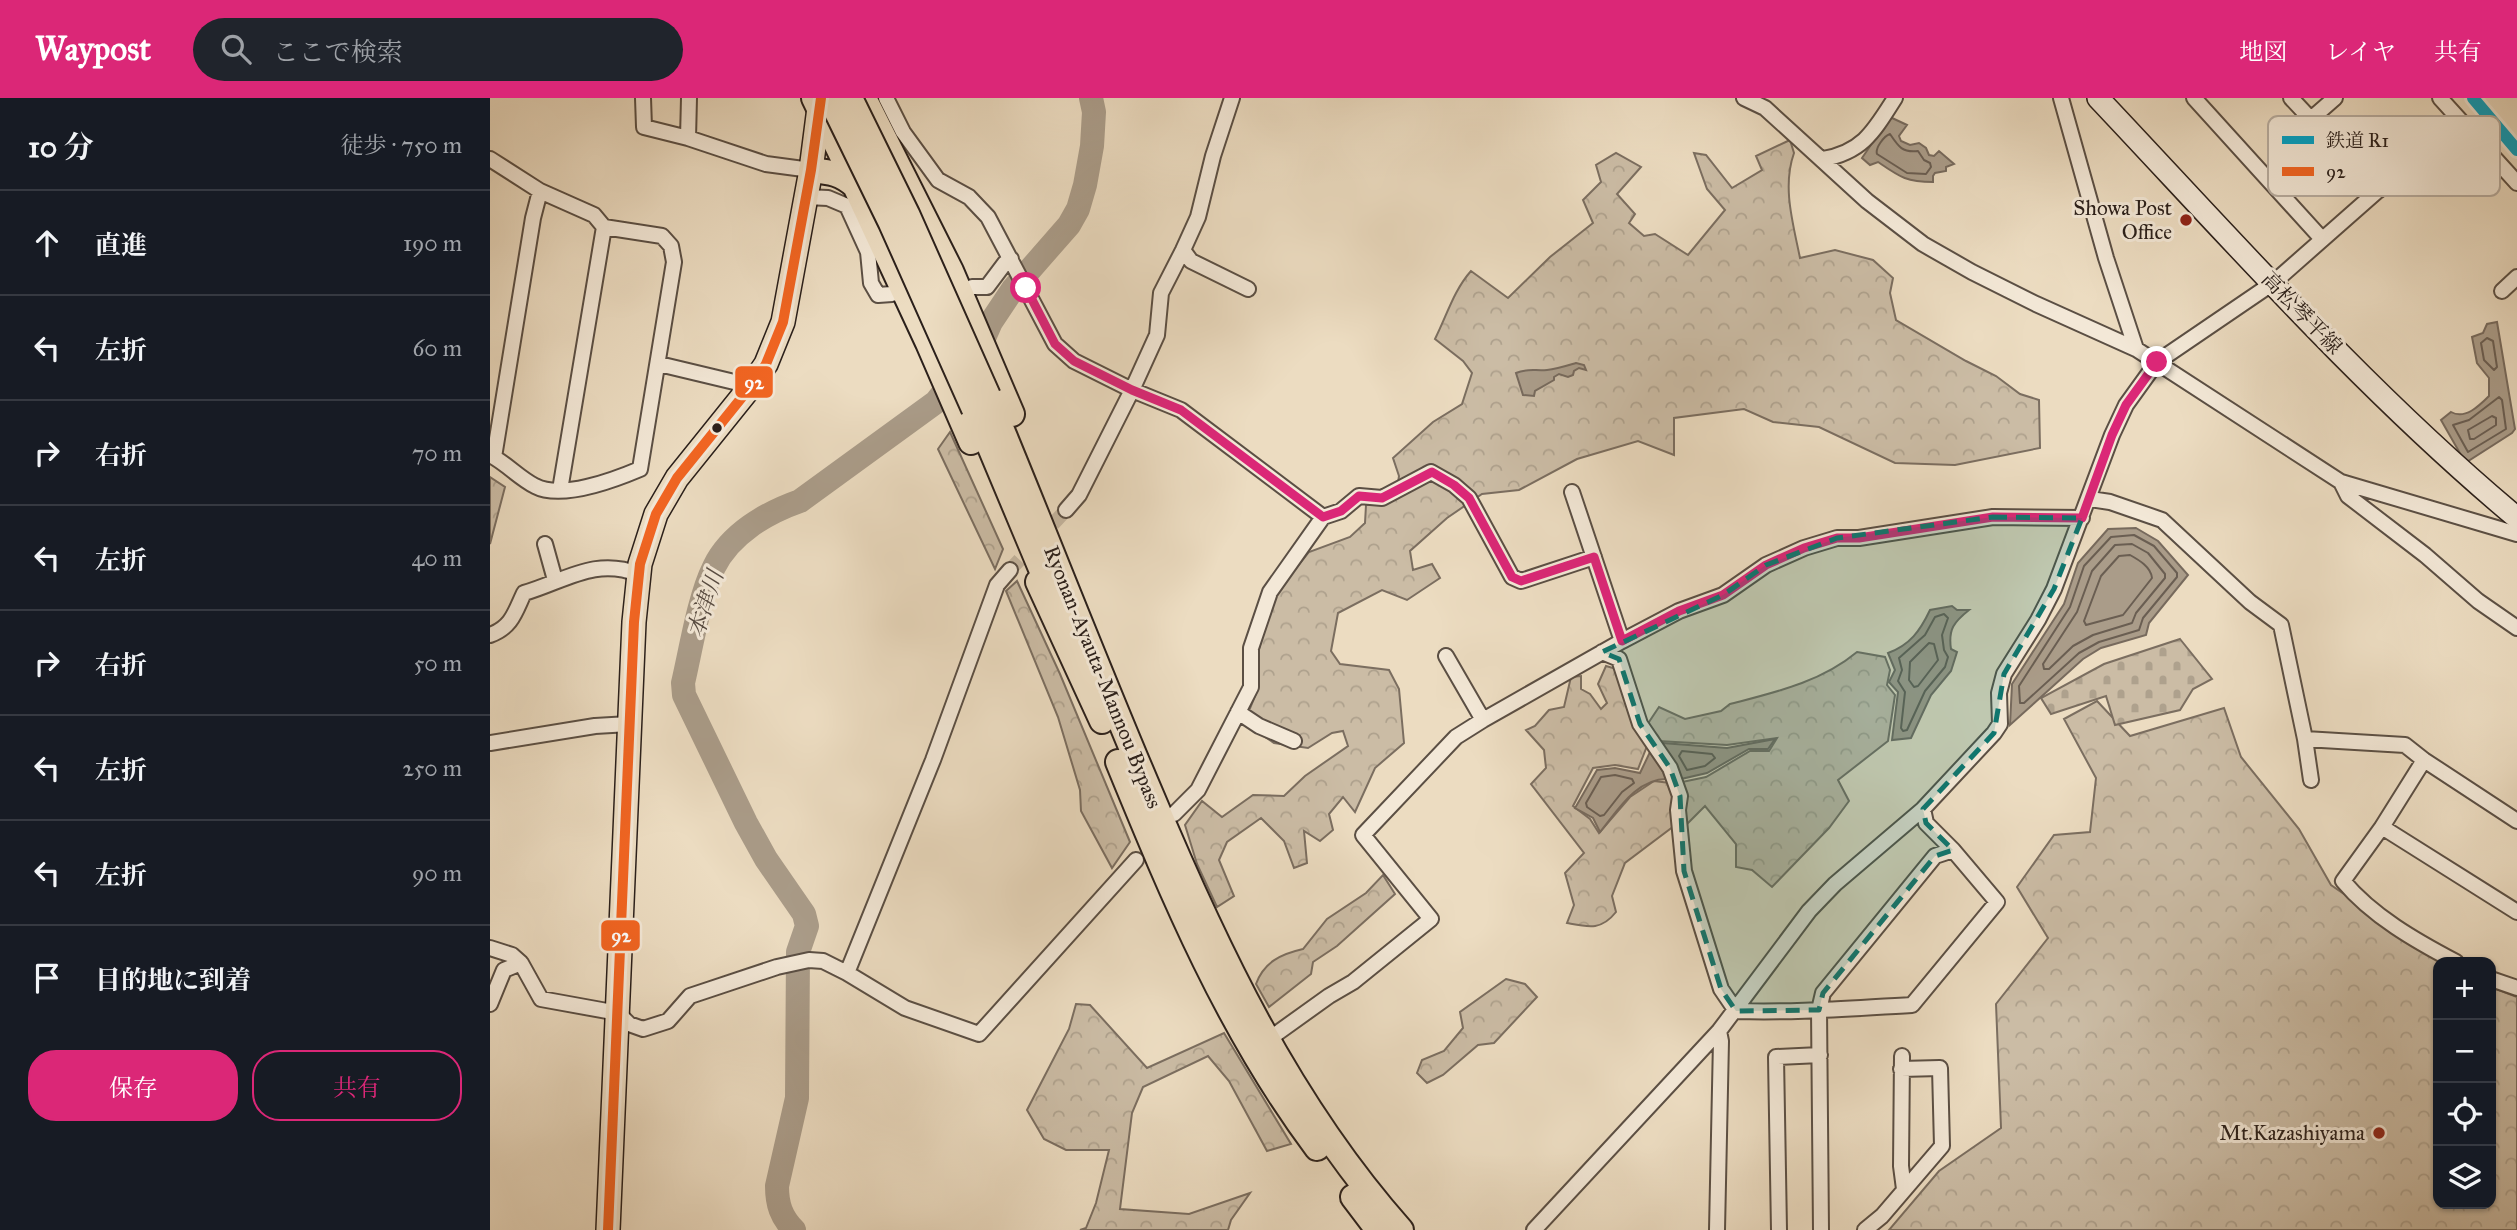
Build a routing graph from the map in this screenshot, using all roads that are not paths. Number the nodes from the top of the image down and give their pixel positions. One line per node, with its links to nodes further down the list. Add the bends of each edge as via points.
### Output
1 (643, 98): 19 (street, via 645,127)
2 (689, 98): 19 (street)
3 (850, 98): 46 (highway, Ryonan-Ayauta-Mannou Bypass, bridge, via 912,225)
4 (864, 98): 40 (highway)
5 (886, 98): 34 (street, via 903,132 938,180 969,197 988,217)
6 (1232, 98): 33 (street, via 1198,217)
7 (1744, 98): 21 (street, via 1765,108)
8 (1895, 98): 21 (street, via 1854,150)
9 (2062, 98): 41 (street)
10 (2098, 98): 36 (main road, 高松琴平線)
11 (2194, 98): 24 (street)
12 (2291, 98): 16 (street)
13 (2335, 98): 17 (street)
14 (2442, 99): 18 (street)
15 (821, 101): 23 (main road); 30 (highway); 46 (highway, Ryonan-Ayauta-Mannou Bypass, bridge, via 891,223)
16 (2308, 116)
17 (2314, 116)
18 (2455, 116)
19 (688, 138): 23 (street, via 766,164)
20 (490, 159): 26 (street)
21 (1823, 159): 41 (street, via 1867,201 1923,244 2036,304)
22 (2500, 165): 25 (street)
23 (811, 170): 29 (main road); 30 (highway, via 842,175)
24 (2268, 180)
25 (2517, 183)
26 (540, 191): 31 (street, via 594,215); 47 (street)
27 (2283, 196): 32 (street)
28 (2372, 196): 32 (street)
29 (806, 197): 39 (street, via 828,198 847,206 868,252 871,283 878,295); 44 (main road, via 783,322 766,364)
30 (862, 199): 46 (highway, via 928,343)
31 (604, 226): 43 (street, via 662,236 671,246 674,262); 49 (street)
32 (2322, 239): 36 (street)
33 (1183, 250): 37 (street, via 1191,261); 45 (street, via 1161,293 1157,335)
34 (1013, 263): 40 (street, via 1005,263 987,287); 45 (street, via 1055,344 1074,361)
35 (2517, 277): 38 (street)
36 (2273, 283): 42 (street); 55 (main road, 高松琴平線, via 2385,399)
37 (1248, 289)
38 (2502, 291)
39 (892, 294)
40 (969, 297): 46 (highway)
41 (2136, 349): 42 (street)
42 (2157, 362): 48 (street); 51 (street, via 2126,405)
43 (659, 364): 44 (street); 49 (street, via 640,470 608,483)
44 (751, 386): 60 (main road, via 666,496)
45 (1132, 390): 52 (street, via 1079,495); 53 (street, via 1181,410)
46 (981, 403): 68 (highway); 68 (highway, Ryonan-Ayauta-Mannou Bypass, via 1054,555)
47 (492, 456): 49 (street, via 534,486)
48 (2341, 482): 56 (street); 62 (street, via 2348,496)
49 (560, 490)
50 (1572, 492): 58 (street)
51 (2090, 499): 54 (street); 71 (street, via 2162,520 2281,625)
52 (1066, 510)
53 (1323, 517): 58 (street, via 1341,511 1359,496 1382,498 1432,472 1469,498 1512,577 1521,581); 67 (street, via 1270,592 1251,648 1251,687)
54 (2082, 518): 64 (street, via 1993,517 1837,538 1766,565 1723,595 1679,611); 76 (street, via 2054,589 2004,674 2000,724)
55 (2517, 518)
56 (2517, 534)
57 (545, 544): 61 (street)
58 (1594, 557): 64 (street)
59 (1010, 570): 86 (street, via 997,585)
60 (638, 574): 61 (street, via 622,568 593,568); 70 (main road)
61 (555, 580): 63 (street, via 524,593 513,621)
62 (2517, 628)
63 (490, 635)
64 (1622, 641): 65 (street)
65 (1602, 652): 69 (street); 91 (street, via 1619,659 1640,724 1670,768 1680,796 1684,871 1721,989)
66 (1446, 656): 69 (street)
67 (1238, 712): 72 (street); 77 (street, via 1198,790)
68 (1109, 718): 94 (highway, Ryonan-Ayauta-Mannou Bypass)
69 (1483, 720): 94 (street, via 1456,737 1363,835 1431,919 1353,982)
70 (629, 724): 73 (street); 92 (main road)
71 (2305, 739): 74 (street, via 2405,745); 75 (street)
72 (1294, 740)
73 (490, 743)
74 (2424, 760): 78 (street); 79 (street)
75 (2311, 780)
76 (1923, 809): 80 (street, via 1926,822); 91 (street, via 1809,911)
77 (1174, 814)
78 (2517, 821)
79 (2382, 827): 82 (street); 84 (street, via 2343,881 2376,912)
80 (1953, 850): 90 (street, via 1935,856 1823,993); 90 (street, via 1997,902 1921,995 1912,1005)
81 (1136, 860): 86 (street, via 979,1034 905,1008)
82 (2517, 912)
83 (490, 948): 85 (street)
84 (2448, 957)
85 (521, 963): 89 (street, via 504,970); 92 (street, via 541,999)
86 (847, 973): 92 (street, via 823,961 777,967 690,996 668,1021 643,1029)
87 (2496, 981): 88 (street)
88 (2517, 988)
89 (490, 1004)
90 (1819, 1010): 91 (street); 95 (street)
91 (1736, 1011): 93 (street)
92 (618, 1013): 97 (main road)
93 (1718, 1031): 100 (street); 101 (street)
94 (1260, 1046): 98 (highway, Ryonan-Ayauta-Mannou Bypass, via 1313,1144); 99 (highway, Ryonan-Ayauta-Mannou Bypass)
95 (1820, 1055): 102 (street, via 1776,1057); 103 (street)
96 (1904, 1189): 96 (street, via 1942,1146 1940,1068 1902,1062); 104 (street)
97 (608, 1230)
98 (1378, 1230)
99 (1401, 1230)
100 (1534, 1230)
101 (1717, 1230)
102 (1779, 1230)
103 (1821, 1230)
104 (1865, 1230)

